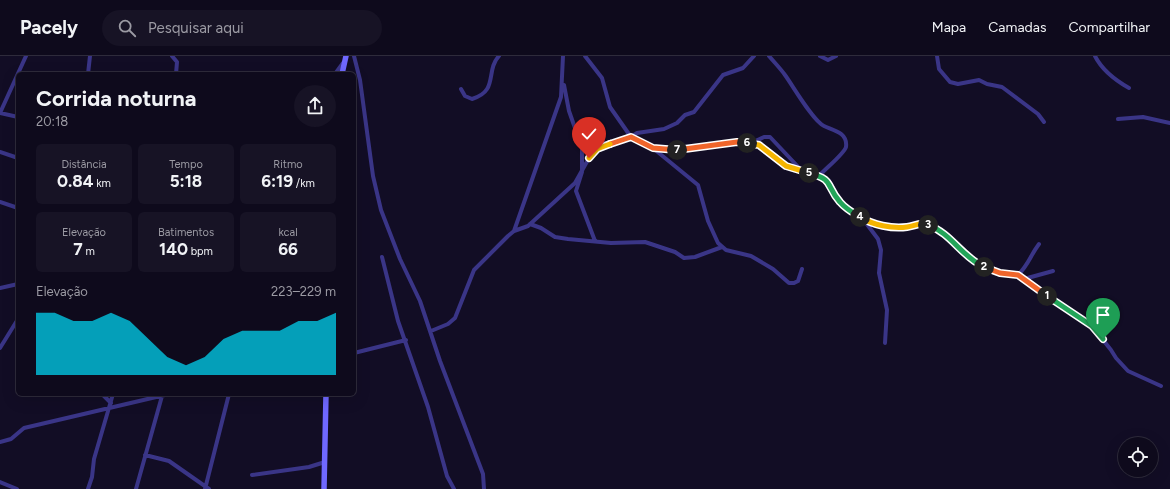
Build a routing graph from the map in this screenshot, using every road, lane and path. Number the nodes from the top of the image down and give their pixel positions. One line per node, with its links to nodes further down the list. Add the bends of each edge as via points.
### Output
1 (26, 56): 17 (street)
2 (90, 56): 18 (street)
3 (172, 56): 19 (street, via 177,62)
4 (354, 56): 16 (street)
5 (359, 56): 16 (street)
6 (499, 56): 25 (street, via 494,63 492,82 480,97 472,99)
7 (563, 56): 23 (street)
8 (586, 56): 32 (street, via 602,78 610,107)
9 (754, 56): 32 (street, via 743,68 722,75 694,112 684,115 677,123 664,129 638,133)
10 (769, 56): 40 (street, via 816,120 836,129 844,138 846,144 843,152)
11 (820, 56): 12 (street, via 828,60)
12 (836, 56)
13 (937, 56): 29 (street, via 939,69 950,82 958,84 979,80 1002,87 1038,114)
14 (1095, 56): 24 (street, via 1098,64 1108,74)
15 (345, 59): 20 (street); 21 (main road)
16 (356, 63): 57 (street, via 373,176 381,210)
17 (19, 72)
18 (88, 72)
19 (176, 72)
20 (336, 72)
21 (342, 72)
22 (16, 78): 26 (street)
23 (563, 81): 31 (street, via 569,111); 45 (street, via 561,98)
24 (1129, 88)
25 (461, 89)
26 (0, 113): 27 (street)
27 (16, 117)
28 (1118, 119): 30 (street, via 1143,117)
29 (1044, 122)
30 (1170, 123)
31 (576, 129): 34 (street, via 595,142); 38 (street, via 582,148)
32 (631, 137): 34 (street); 35 (street)
33 (751, 143): 35 (street, via 737,142 674,150); 39 (street, via 759,145 786,166); 39 (street, via 770,137)
34 (608, 144): 38 (street, via 597,149)
35 (653, 148): 48 (street, via 698,185 708,221)
36 (0, 152): 37 (street)
37 (16, 157)
38 (582, 172): 44 (street, via 575,183); 46 (street, via 576,191)
39 (803, 172): 40 (street)
40 (819, 176): 43 (street, via 829,181 840,201)
41 (0, 202): 42 (street)
42 (16, 207)
43 (863, 219): 52 (street, via 892,227 922,223 934,227 946,234 982,266 1000,273); 59 (street, via 878,239 881,250 879,273 887,310)
44 (530, 224): 45 (street); 46 (street, via 555,237)
45 (514, 231): 57 (street, via 474,270 455,318 448,324)
46 (596, 241): 48 (street, via 645,242 670,250 684,258)
47 (1039, 244): 52 (street, via 1030,261)
48 (722, 247): 50 (street, via 751,256 789,283 794,284 798,281)
49 (382, 257): 58 (street, via 398,322)
50 (802, 269)
51 (1053, 271): 53 (street)
52 (1018, 275): 53 (street)
53 (1024, 279): 62 (street, via 1092,326 1128,371)
54 (16, 284): 55 (street)
55 (0, 288)
56 (16, 327): 60 (street)
57 (431, 330): 80 (street, via 440,361 483,474)
58 (406, 340): 61 (street); 79 (street, via 428,406 447,476)
59 (885, 343)
60 (0, 348)
61 (356, 352)
62 (1161, 386)
63 (104, 396): 68 (street)
64 (113, 396): 68 (street)
65 (162, 396): 68 (street); 70 (street)
66 (229, 396): 74 (street)
67 (326, 396): 71 (main road)
68 (111, 405): 69 (street, via 24,428 11,440); 76 (street, via 94,459)
69 (0, 442)
70 (145, 455): 74 (street, via 169,462); 77 (street)
71 (325, 462): 72 (street, via 309,467); 78 (main road)
72 (252, 475)
73 (0, 482): 75 (street)
74 (207, 488)
75 (17, 489)
76 (88, 489)
77 (136, 489)
78 (324, 489)
79 (454, 489)
80 (484, 489)

